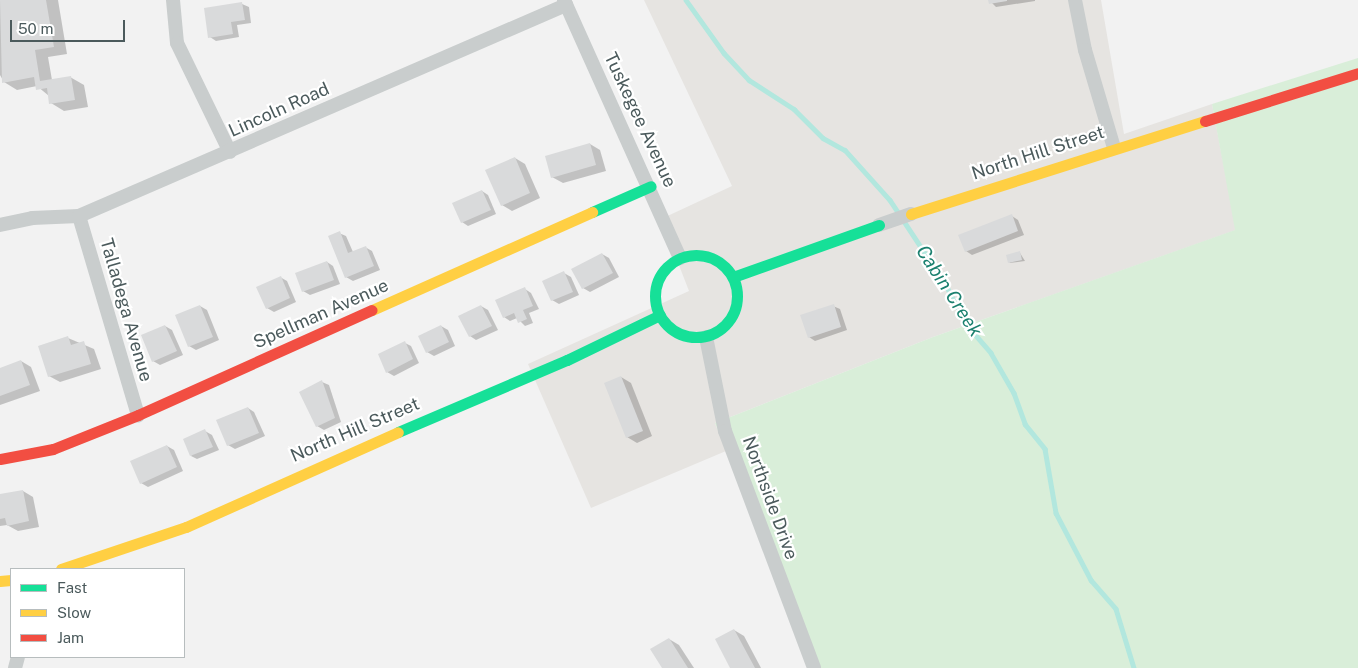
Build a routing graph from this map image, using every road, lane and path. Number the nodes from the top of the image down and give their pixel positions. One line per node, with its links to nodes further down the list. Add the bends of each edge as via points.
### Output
1 (174, 0): 6 (street, via 177,43)
2 (1075, 0): 5 (street, via 1085,50)
3 (565, 2): 6 (street, Lincoln Road); 7 (street, Tuskegee Avenue)
4 (1358, 73): 5 (street, North Hill Street)
5 (1114, 148): 8 (street, North Hill Street)
6 (230, 152): 9 (street, Lincoln Road)
7 (650, 186): 12 (street, Tuskegee Avenue); 16 (street, Spellman Avenue)
8 (911, 214): 11 (street, North Hill Street)
9 (79, 216): 10 (street, Lincoln Road, via 32,218); 16 (street, Talladega Avenue)
10 (0, 225)
11 (879, 225): 13 (street, North Hill Street)
12 (680, 258): 13 (street, via 692,254 716,259); 14 (street, via 660,275 655,302)
13 (733, 277): 15 (street, via 738,295 734,314 718,332)
14 (660, 315): 15 (street, via 679,334); 18 (street, North Hill Street, via 567,360 335,458 186,527)
15 (706, 337): 19 (street, Northside Drive, via 725,431)
16 (138, 415): 17 (street, Spellman Avenue, via 53,449)
17 (0, 459)
18 (64, 568)
19 (814, 668)

